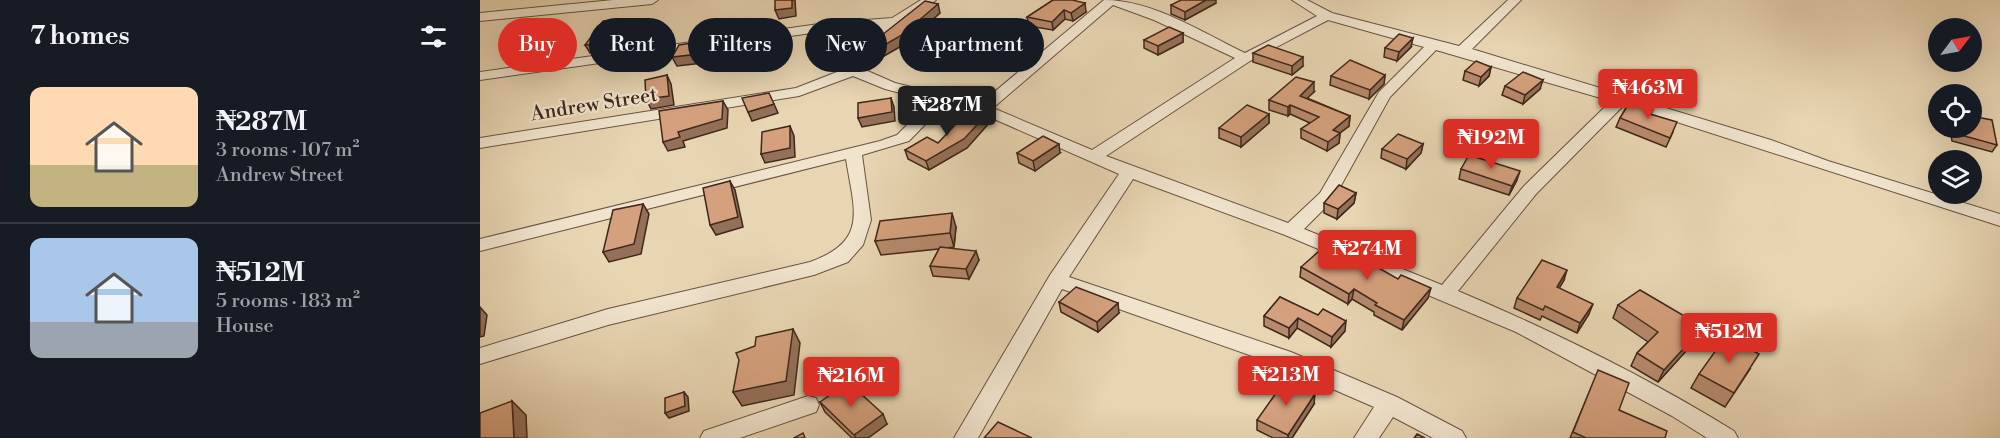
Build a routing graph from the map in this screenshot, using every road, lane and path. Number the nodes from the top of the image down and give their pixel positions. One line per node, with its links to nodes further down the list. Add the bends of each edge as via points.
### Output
1 (652, 0): 7 (street)
2 (930, 0): 8 (street)
3 (1111, 0): 12 (street, via 1159,17); 18 (street)
4 (1298, 0): 6 (street)
5 (1515, 0): 11 (street)
6 (1327, 15): 10 (street); 12 (street)
7 (480, 17)
8 (895, 22): 9 (street); 15 (street, via 814,28)
9 (887, 28)
10 (1433, 45): 11 (street); 24 (street, via 1384,95 1327,196)
11 (1462, 51): 17 (street)
12 (1245, 58): 21 (street)
13 (849, 72): 19 (street, Andrew Street, via 799,92)
14 (855, 72): 16 (street, via 890,86)
15 (480, 76)
16 (942, 98): 18 (street); 20 (street, via 903,138)
17 (1620, 100): 23 (street); 27 (street, via 1530,190)
18 (983, 109): 21 (street)
19 (480, 143)
20 (853, 152): 25 (street); 28 (street, via 863,220 845,255 814,268 608,317)
21 (1094, 156): 22 (street)
22 (1129, 172): 24 (street); 26 (street)
23 (2000, 220)
24 (1292, 231): 27 (street)
25 (480, 245)
26 (1057, 280): 29 (street, via 1283,358); 32 (street)
27 (1445, 294): 35 (street, via 1523,327)
28 (480, 356)
29 (1389, 404): 33 (street); 34 (street)
30 (808, 405): 31 (street)
31 (712, 438)
32 (966, 438)
33 (1366, 438)
34 (1454, 438)
35 (1726, 438)

